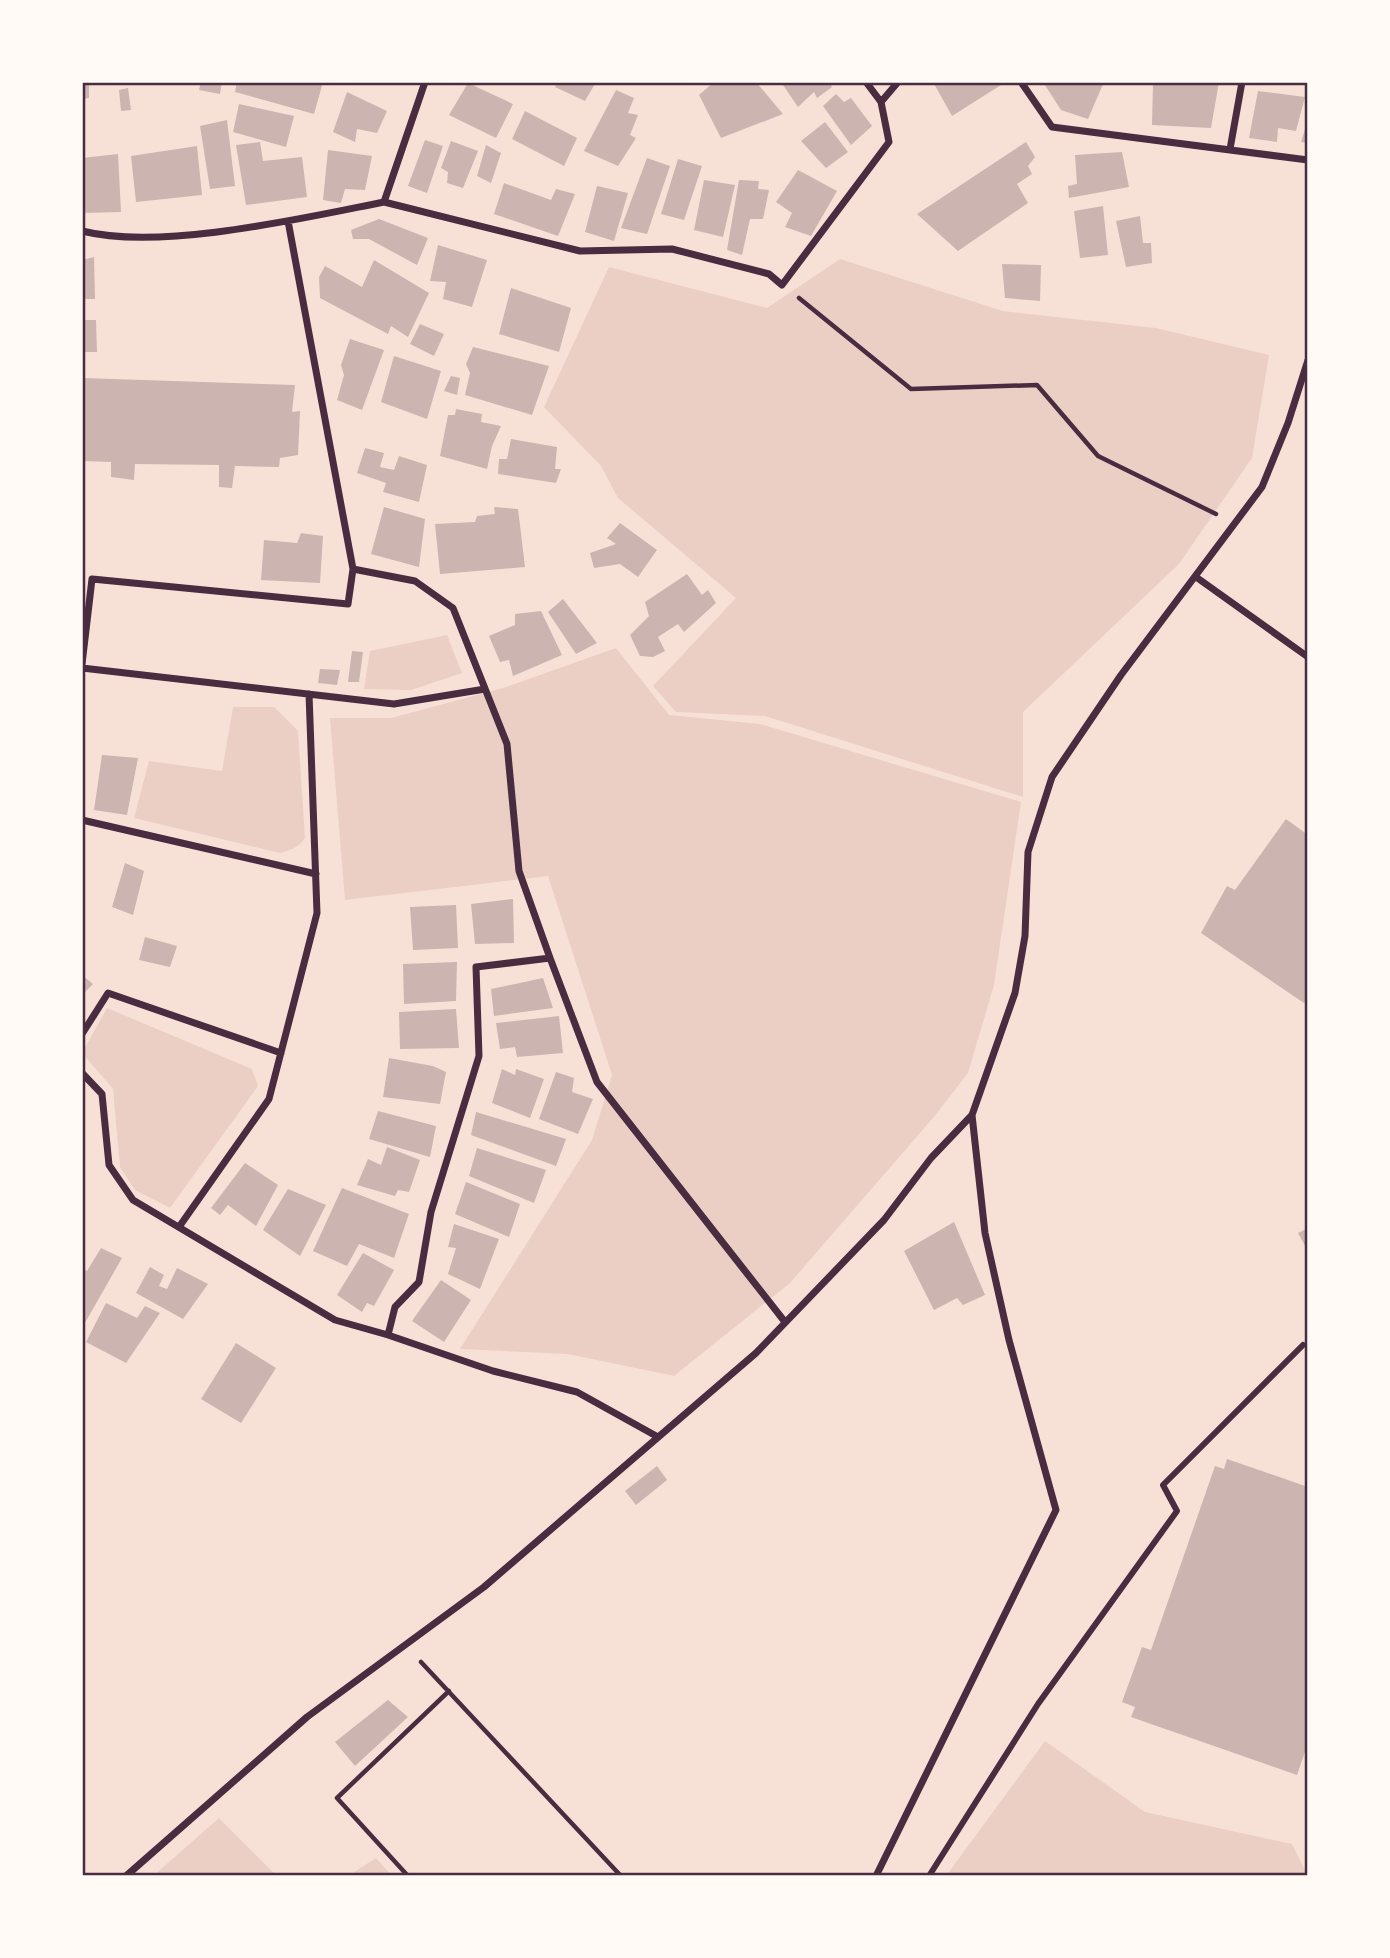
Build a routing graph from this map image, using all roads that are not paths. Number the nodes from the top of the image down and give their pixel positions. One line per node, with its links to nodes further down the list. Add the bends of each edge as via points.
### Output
1 (425, 82): 9 (street)
2 (866, 82): 6 (street)
3 (898, 82): 6 (street)
4 (1021, 82): 7 (street, via 1052,127)
5 (1242, 82): 7 (street)
6 (881, 102): 9 (street, via 889,142 782,285 769,274 672,249 580,251)
7 (1230, 149): 8 (street)
8 (1308, 160)
9 (384, 202): 10 (street)
10 (288, 221): 11 (street, via 172,235 102,236); 13 (street)
11 (82, 231)
12 (1308, 360): 14 (street, via 1262,486)
13 (353, 569): 16 (street, via 348,604 92,579); 17 (street, via 415,581 453,608)
14 (1196, 577): 15 (street); 25 (street, via 1121,675 1052,777 1028,852 1025,936 1015,993)
15 (1308, 657)
16 (82, 666): 18 (street)
17 (485, 689): 18 (street, via 394,704); 21 (street, via 507,744 519,871)
18 (309, 694): 20 (street)
19 (82, 820): 20 (street)
20 (316, 874): 23 (street, via 317,913)
21 (550, 958): 27 (street, via 597,1082); 28 (street, via 477,967 479,1055 431,1212 419,1282 396,1307)
22 (82, 1034): 23 (street, via 107,993)
23 (281, 1053): 26 (street, via 269,1099)
24 (82, 1073): 26 (street, via 102,1094 109,1165 119,1184 133,1200)
25 (972, 1115): 27 (street, via 884,1220); 32 (street, via 985,1233 1056,1510)
26 (179, 1227): 28 (street, via 335,1320)
27 (786, 1322): 30 (street)
28 (388, 1335): 30 (street, via 493,1371 577,1392)
29 (1303, 1345): 33 (street, via 1163,1485 1177,1511 1038,1704)
30 (658, 1437): 31 (street, via 484,1587 307,1717)
31 (127, 1876)
32 (876, 1876)
33 (929, 1876)

